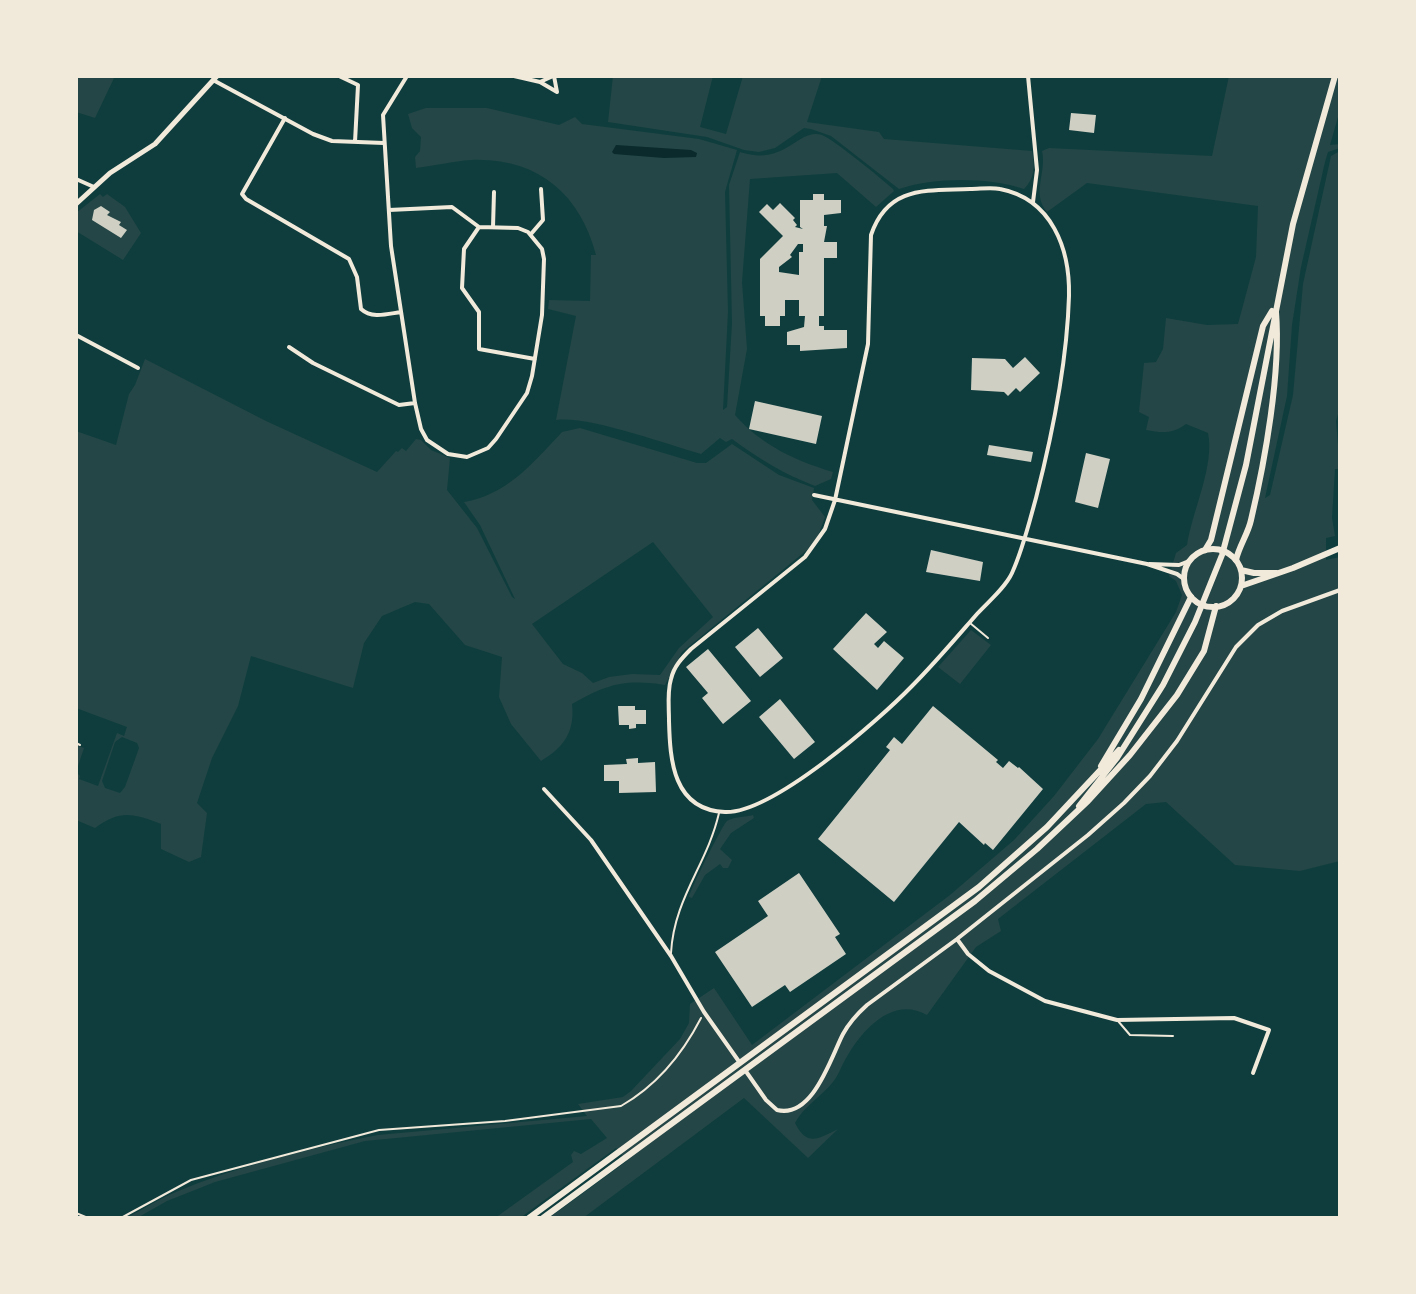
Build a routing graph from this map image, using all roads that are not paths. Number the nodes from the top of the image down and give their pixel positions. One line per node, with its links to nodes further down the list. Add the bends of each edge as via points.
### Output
1 (339, 76): 10 (street, via 358,85)
2 (407, 76): 11 (street, via 383,115)
3 (514, 76): 8 (street)
4 (553, 76): 8 (street); 8 (street, via 557,92)
5 (1028, 76): 16 (street, via 1037,170)
6 (1335, 76): 22 (main road)
7 (215, 78): 9 (street); 13 (street, via 155,144)
8 (540, 82)
9 (285, 118): 10 (street, via 332,141); 23 (street, via 242,194 349,259 365,313)
10 (355, 143): 11 (street)
11 (385, 143): 18 (street)
12 (76, 179): 13 (street)
13 (94, 187): 17 (street)
14 (541, 189): 21 (street, via 543,220)
15 (494, 192): 20 (street)
16 (1033, 202): 30 (street, via 999,189 916,191 885,209 871,235 868,344); 31 (street, via 1062,240 1069,293 1049,445)
17 (76, 204)
18 (389, 210): 19 (street, via 452,207); 23 (street)
19 (479, 227): 20 (street); 26 (street, via 464,249 462,288 479,312 479,349)
20 (493, 227): 21 (street)
21 (531, 234): 26 (street, via 544,259)
22 (1275, 305): 33 (main road, via 1263,326); 34 (main road, via 1278,333 1271,406 1250,523); 48 (main road, via 1230,529 1195,622)
23 (401, 312): 28 (street)
24 (76, 335): 27 (street)
25 (289, 347): 28 (street, via 399,405)
26 (535, 359): 28 (street, via 527,393 496,439 477,454 454,457 435,447 421,429)
27 (138, 368)
28 (415, 403)
29 (814, 495): 30 (street)
30 (835, 500): 31 (street); 52 (street, via 825,529 805,557 675,667 670,751 675,776 688,796)
31 (1025, 538): 36 (street); 44 (street, via 1011,575)
32 (1340, 548): 38 (main road)
33 (1205, 550): 34 (main road, via 1219,549); 35 (main road)
34 (1236, 560): 37 (main road)
35 (1189, 561): 36 (street); 39 (main road)
36 (1147, 564): 39 (street)
37 (1241, 570): 38 (main road); 40 (main road)
38 (1281, 573): 40 (main road)
39 (1184, 579): 42 (main road)
40 (1241, 586): 43 (main road, via 1229,602)
41 (1340, 590): 53 (street, via 1267,618 1247,635 1150,776 1104,822)
42 (1191, 597): 43 (main road); 49 (main road)
43 (1216, 606): 51 (main road, via 1204,651 1177,695)
44 (970, 623): 45 (lane); 52 (street, via 912,686 826,759 756,806)
45 (988, 638)
46 (76, 743): 47 (lane)
47 (80, 745)
48 (1122, 748): 49 (main road); 51 (main road)
49 (1099, 771): 58 (main road, via 979,887)
50 (544, 789): 54 (street, via 591,840)
51 (1078, 809): 59 (main road, via 975,901)
52 (719, 812): 54 (lane, via 713,837 684,893 672,930)
53 (957, 939): 54 (street, via 856,1015 827,1074 810,1095 783,1112 756,1085); 55 (street, via 989,971 1018,988 1045,1001)
54 (671, 956)
55 (1117, 1020): 56 (lane, via 1130,1035); 57 (street, via 1234,1018 1269,1030)
56 (1173, 1036)
57 (1253, 1073)
58 (529, 1218)
59 (543, 1218)

